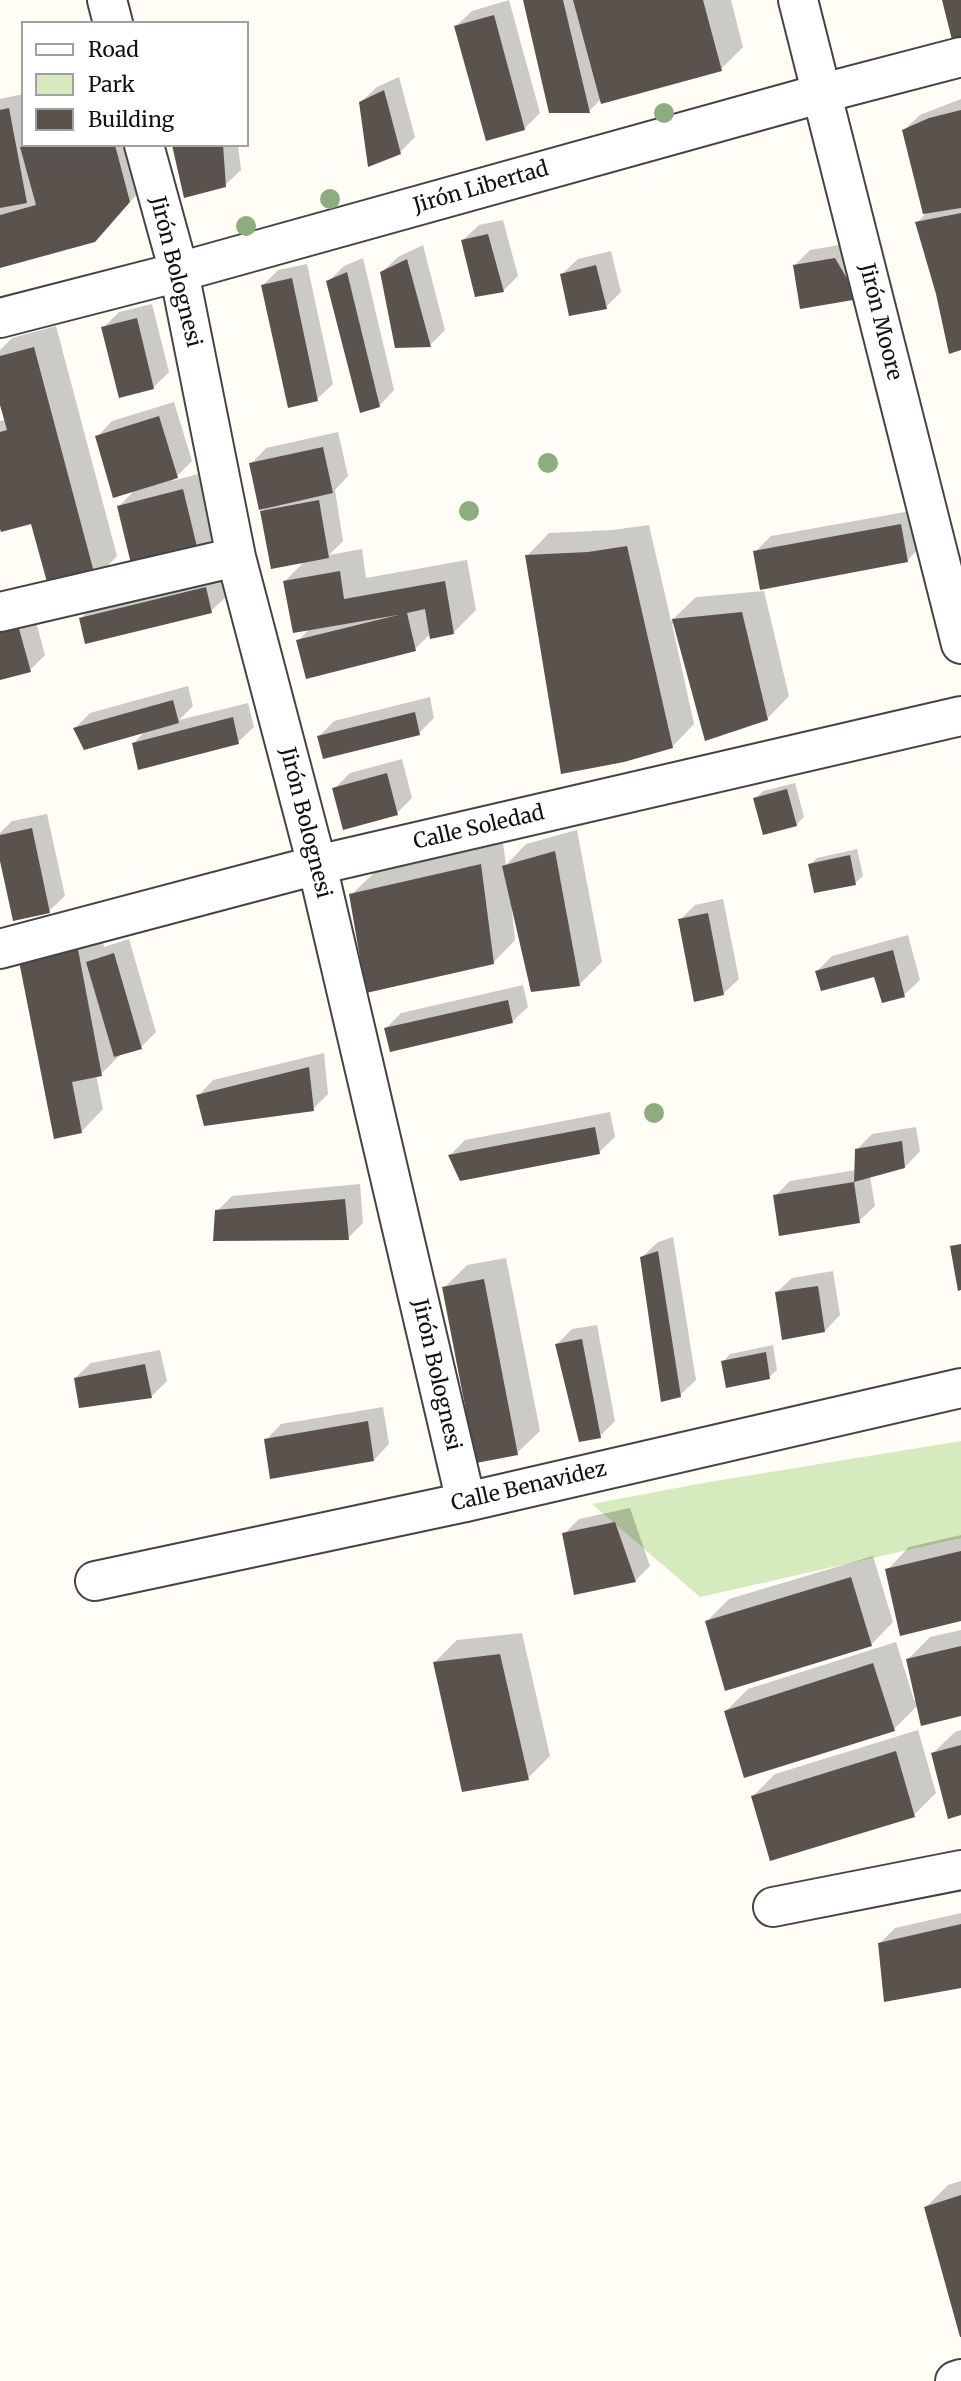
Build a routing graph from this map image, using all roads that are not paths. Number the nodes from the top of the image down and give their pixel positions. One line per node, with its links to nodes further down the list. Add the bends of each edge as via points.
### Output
1 (107, 0): 3 (street)
2 (798, 0): 5 (street, Jirón Moore)
3 (112, 21)
4 (961, 57): 5 (street, Jirón Libertad)
5 (823, 93): 7 (street, Jirón Libertad); 11 (street, Jirón Moore)
6 (145, 147): 7 (street, Jirón Bolognesi)
7 (178, 272): 8 (street, Jirón Libertad); 9 (street, Jirón Bolognesi)
8 (0, 318)
9 (236, 557): 10 (street); 13 (street, Jirón Bolognesi)
10 (0, 612)
11 (961, 644)
12 (961, 716): 13 (street, Calle Soledad)
13 (317, 865): 14 (street, Calle Soledad); 16 (street, Jirón Bolognesi)
14 (0, 949)
15 (961, 1388): 16 (street, Calle Benavidez)
16 (466, 1502): 17 (street, Calle Benavidez)
17 (95, 1581)
18 (961, 1870): 19 (street)
19 (773, 1907)
20 (961, 2379): 21 (street)
21 (955, 2381)

